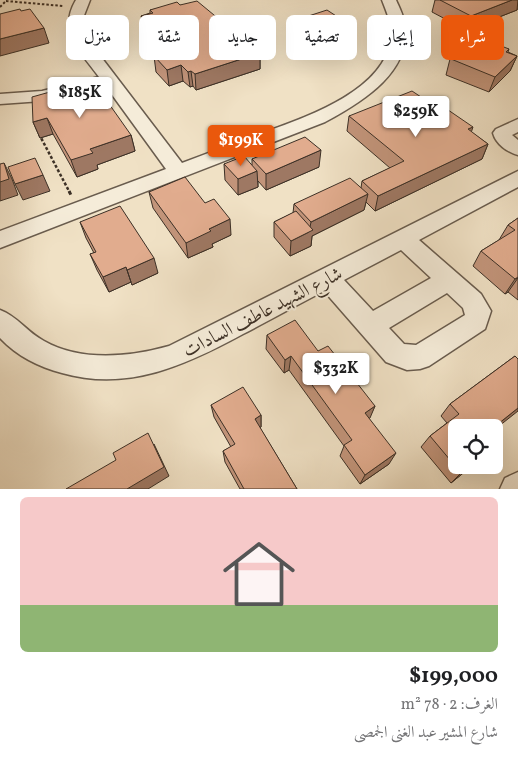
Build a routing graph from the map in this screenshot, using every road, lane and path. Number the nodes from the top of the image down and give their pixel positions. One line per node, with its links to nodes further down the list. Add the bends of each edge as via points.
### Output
1 (389, 0): 10 (street, via 399,21 398,45 385,70 359,95 319,118)
2 (7, 1): 3 (path); 4 (path)
3 (81, 3): 5 (street, via 75,22 78,37)
4 (0, 7)
5 (109, 79): 6 (street); 10 (street)
6 (26, 98): 7 (street); 12 (path, via 40,138)
7 (0, 99)
8 (518, 125): 9 (street, via 504,131 502,136)
9 (518, 149)
10 (178, 172): 12 (street)
11 (518, 178): 13 (street, شارع الشهيد عاطف السادات)
12 (80, 210): 14 (street)
13 (402, 238): 15 (street, شارع الشهيد عاطف السادات); 16 (street)
14 (0, 240)
15 (327, 278): 17 (street, شارع الشهيد عاطف السادات, via 197,346 165,359 130,367 96,368 35,352 12,336); 18 (street)
16 (449, 280): 18 (street); 18 (street, via 476,306 478,316 420,357 407,358 395,353)
17 (0, 321)
18 (370, 326)

